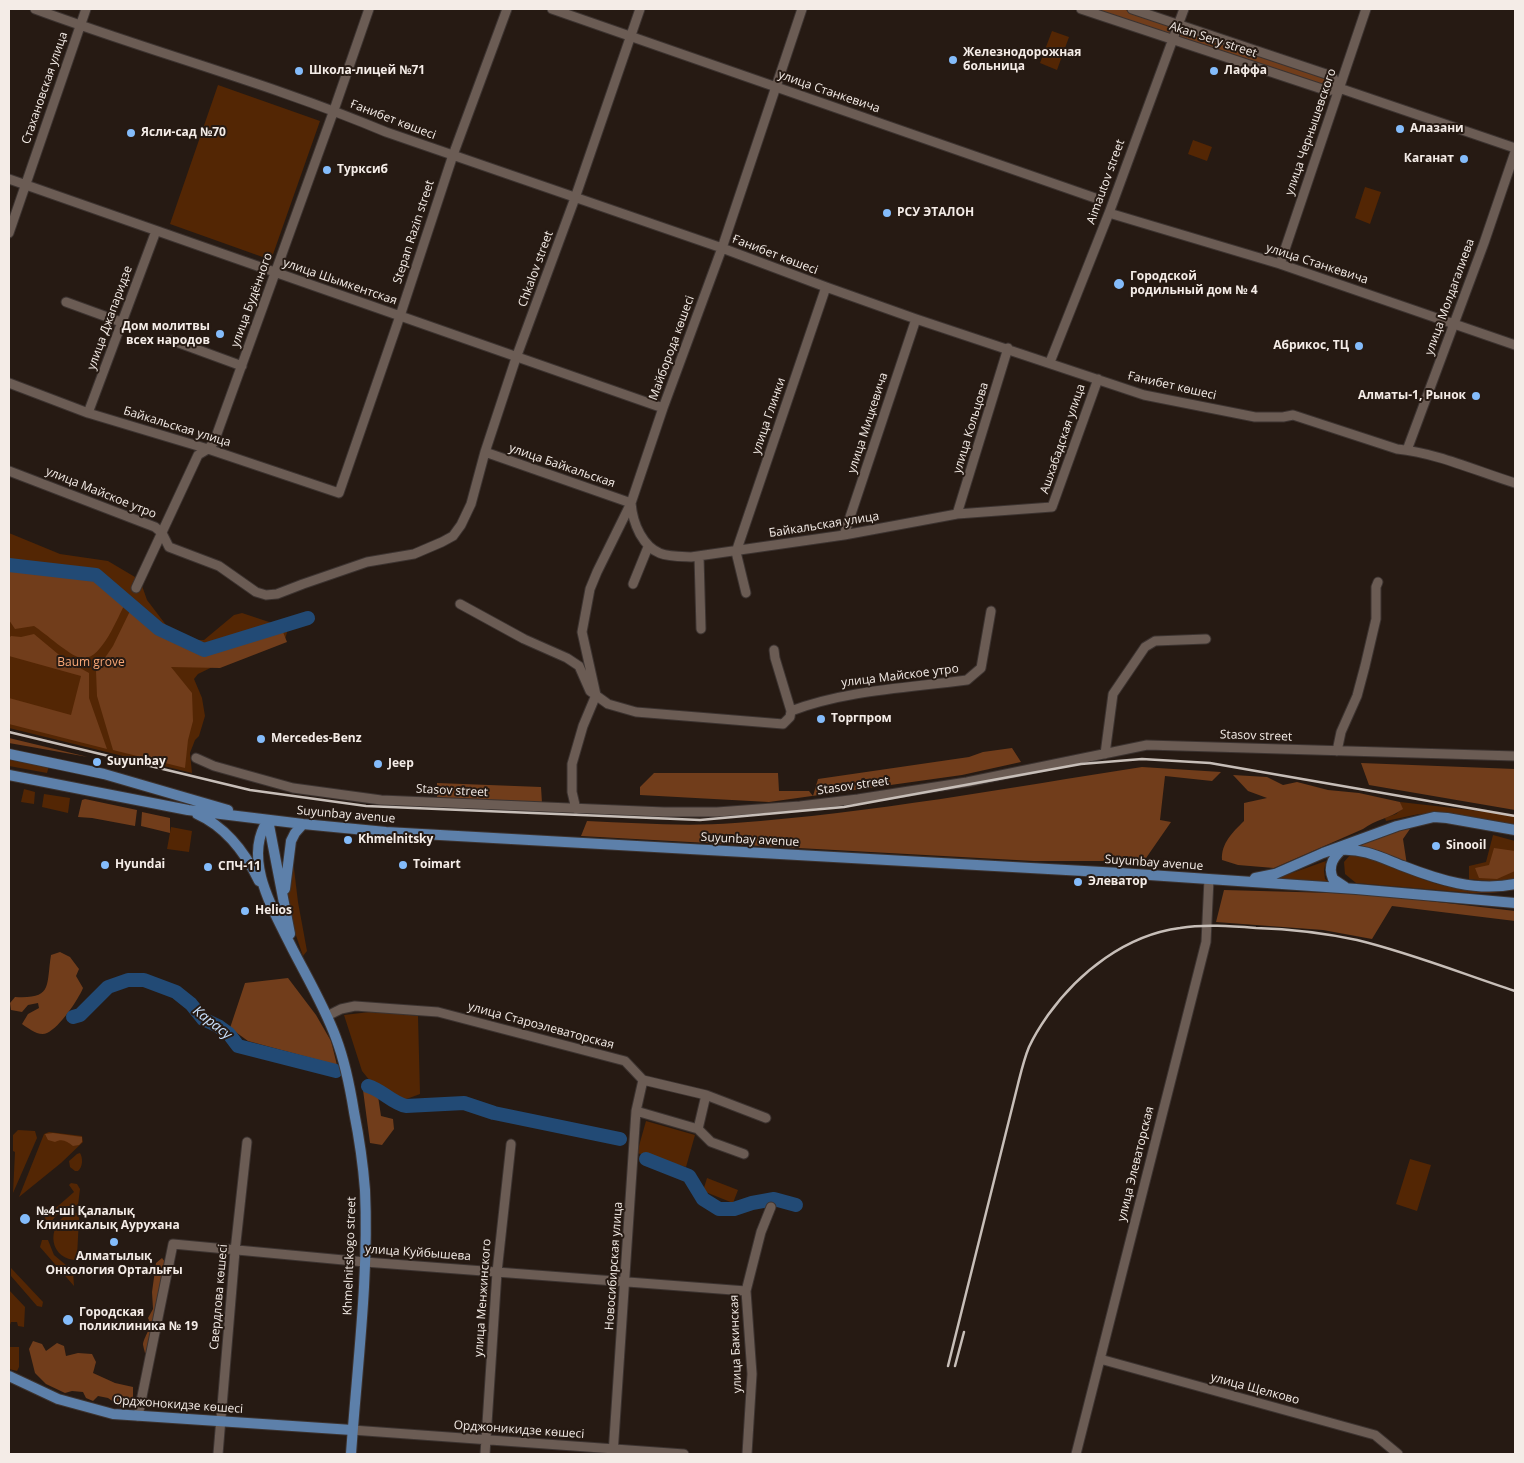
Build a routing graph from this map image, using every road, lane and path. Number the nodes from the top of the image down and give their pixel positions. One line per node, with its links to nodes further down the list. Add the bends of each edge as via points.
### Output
1 (35, 9): 12 (street, Ғанибет көшесі)
2 (86, 9): 12 (street, Стахановская улица)
3 (369, 9): 18 (street, улица Будённого)
4 (507, 9): 20 (street, Stepan Razin street)
5 (552, 9): 14 (street, улица Станкевича)
6 (640, 9): 14 (street, Chkalov street)
7 (802, 9): 16 (street, Майборода көшесі)
8 (1081, 9): 15 (street, Akan Sery street)
9 (1132, 9): 13 (street, Akan Sery street)
10 (1184, 9): 13 (street, Aimautov street)
11 (1366, 9): 17 (street, улица Чернышевского)
12 (80, 25): 18 (street, Ғанибет көшесі); 22 (street, Стахановская улица)
13 (1177, 25): 15 (street, Aimautov street); 17 (street, Akan Sery street, via 1332,76)
14 (630, 36): 16 (street, улица Станкевича); 23 (street, Chkalov street)
15 (1172, 40): 17 (street, Akan Sery street, via 1328,90); 25 (street, Aimautov street)
16 (777, 87): 24 (street, улица Станкевича); 28 (street, Майборода көшесі)
17 (1339, 88): 19 (street, Akan Sery street); 29 (street, улица Чернышевского)
18 (334, 110): 20 (street, Ғанибет көшесі); 30 (street, улица Будённого)
19 (1515, 150): 36 (street, улица Молдагалиева)
20 (453, 155): 23 (street, Ғанибет көшесі); 33 (street, Stepan Razin street)
21 (9, 179): 22 (street, улица Шымкентская)
22 (25, 185): 26 (street, улица Шымкентская); 27 (street, Стахановская улица)
23 (575, 198): 28 (street, Ғанибет көшесі); 40 (street, Chkalov street)
24 (1098, 199)
25 (1109, 213): 29 (street, улица Станкевича); 41 (street, Aimautov street)
26 (156, 231): 30 (street, улица Шымкентская); 35 (street, улица Джапаридзе)
27 (9, 233)
28 (722, 248): 31 (street, Ғанибет көшесі); 45 (street, Майборода көшесі)
29 (1280, 264): 36 (street, улица Станкевича)
30 (275, 273): 33 (street, улица Шымкентская); 42 (street, улица Будённого)
31 (826, 287): 34 (street, Ғанибет көшесі); 60 (street, улица Глинки)
32 (66, 302): 35 (street)
33 (400, 316): 40 (street, улица Шымкентская); 52 (street, Stepan Razin street)
34 (916, 319): 39 (street, Ғанибет көшесі); 57 (street, улица Мицкевича)
35 (121, 322): 46 (street, улица Джапаридзе)
36 (1454, 323): 38 (street, улица Станкевича); 48 (street, улица Молдагалиева)
37 (172, 340): 42 (street)
38 (1515, 345)
39 (1008, 348): 41 (street, Ғанибет көшесі); 55 (street, улица Кольцова)
40 (516, 358): 45 (street, улица Шымкентская); 49 (street, Chkalov street)
41 (1050, 362): 43 (street, Ғанибет көшесі)
42 (242, 366): 47 (street, улица Будённого, via 214,442)
43 (1098, 379): 48 (street, Ғанибет көшесі, via 1144,394 1254,416 1293,415); 54 (street, Ашхабадская улица)
44 (9, 383): 46 (street, Байкальская улица)
45 (664, 408): 53 (street, Майборода көшесі)
46 (88, 413): 47 (street, Байкальская улица)
47 (208, 448): 52 (street, Байкальская улица); 56 (street, улица Будённого, via 198,455)
48 (1407, 450): 51 (street, Ғанибет көшесі)
49 (485, 452): 53 (street, улица Байкальская); 58 (street, Chkalov street, via 471,504)
50 (9, 471): 56 (street, улица Майское утро, via 137,519)
51 (1515, 483)
52 (339, 493)
53 (631, 503): 59 (street, via 633,520); 71 (street, Майборода көшесі, via 590,589 582,632)
54 (1052, 507): 55 (street, Байкальская улица)
55 (957, 514): 57 (street, Байкальская улица)
56 (162, 533): 58 (street, улица Майское утро, via 169,547 219,566 256,592 266,595 367,562 414,554); 64 (street, улица Будённого)
57 (844, 535): 60 (street, Байкальская улица)
58 (453, 536)
59 (648, 547): 61 (street, Байкальская улица, via 670,556); 63 (street)
60 (736, 552): 61 (street, Байкальская улица); 65 (street)
61 (699, 556): 68 (street)
62 (1378, 582): 73 (street, via 1376,619 1365,666)
63 (632, 584)
64 (136, 588)
65 (746, 593)
66 (460, 604): 71 (street, via 579,666 590,691)
67 (990, 610): 72 (street, улица Майское утро, via 981,668 967,680 842,696)
68 (701, 629)
69 (1206, 639): 75 (street, via 1155,641 1144,647 1113,694)
70 (774, 650): 72 (street)
71 (596, 695): 72 (street, улица Майское утро, via 608,704 636,712 783,724); 79 (street, via 572,764)
72 (791, 711)
73 (1337, 751): 75 (street, Stasov street, via 1147,746); 76 (street, Stasov street)
74 (9, 754): 81 (main road, Suyunbay avenue, via 104,774)
75 (1105, 754): 79 (street, Stasov street, via 967,782 800,806 717,812)
76 (1515, 756)
77 (196, 758): 79 (street, Stasov street, via 271,783 346,796)
78 (9, 775): 80 (main road, Suyunbay avenue)
79 (576, 809)
80 (188, 810): 81 (main road, Suyunbay avenue); 91 (main road, via 216,824 230,836)
81 (268, 820): 82 (main road, Suyunbay avenue); 91 (main road, via 261,829 258,843 259,866); 95 (main road, Khmelnitskogo street)
82 (303, 824): 87 (main road, Suyunbay avenue, via 441,835); 95 (main road, via 291,841 285,875)
83 (1515, 830): 84 (main road, Suyunbay avenue, via 1434,817)
84 (1356, 841): 85 (main road); 86 (main road, Suyunbay avenue)
85 (1342, 850): 86 (main road); 89 (main road, via 1367,852 1460,884 1484,887); 90 (main road, via 1332,862 1331,876 1338,884)
86 (1323, 853): 88 (main road, Suyunbay avenue, via 1276,874)
87 (1209, 879): 88 (main road, Suyunbay avenue); 112 (street, улица Элеваторская, via 1206,942)
88 (1231, 880): 90 (main road, Suyunbay avenue)
89 (1515, 884)
90 (1356, 889): 93 (main road, Suyunbay avenue)
91 (266, 895): 96 (main road, Khmelnitskogo street)
92 (1515, 895): 93 (main road)
93 (1472, 898): 94 (main road, Suyunbay avenue)
94 (1515, 903)
95 (285, 915): 96 (main road, Khmelnitskogo street)
96 (294, 950): 97 (main road, Khmelnitskogo street)
97 (327, 1016): 98 (street, улица Староэлеваторская, via 355,1006 438,1012 625,1061); 108 (main road, Khmelnitskogo street, via 343,1058 358,1134 365,1188)
98 (643, 1080): 99 (street); 100 (street, Новосибирская улица)
99 (706, 1095): 101 (street); 102 (street)
100 (636, 1111): 102 (street); 110 (street, Новосибирская улица)
101 (766, 1118)
102 (698, 1129): 105 (street, via 711,1142)
103 (247, 1142): 107 (street, Свердлова көшесі)
104 (511, 1144): 109 (street, улица Менжинского)
105 (744, 1154)
106 (771, 1207): 111 (street, улица Бакинская)
107 (235, 1251): 108 (street, улица Куйбышева); 114 (street, улица Куйбышева, via 173,1244); 115 (street, Свердлова көшесі)
108 (365, 1262): 109 (street, улица Куйбышева); 116 (main road, Khmelnitskogo street)
109 (497, 1272): 110 (street, улица Куйбышева); 117 (street, улица Менжинского)
110 (626, 1281): 111 (street, улица Куйбышева); 118 (street, Новосибирская улица)
111 (746, 1291): 123 (street, улица Бакинская, via 752,1374)
112 (1100, 1359): 124 (street, улица Элеваторская); 125 (street, улица Щелково, via 1375,1435)
113 (9, 1376): 114 (main road, Орджонокидзе көшесі, via 58,1399 113,1414)
114 (138, 1416): 115 (main road, Орджонокидзе көшесі)
115 (221, 1420): 116 (main road, Орджонокидзе көшесі); 119 (street, Свердлова көшесі)
116 (352, 1430): 117 (street, Орджоникидзе көшесі); 120 (main road, Khmelnitskogo street)
117 (486, 1441): 118 (street, Орджоникидзе көшесі); 121 (street, улица Менжинского)
118 (613, 1451): 122 (street, Орджоникидзе көшесі)
119 (218, 1454)
120 (351, 1454)
121 (485, 1454)
122 (684, 1454)
123 (747, 1454)
124 (1076, 1454)
125 (1398, 1454)

